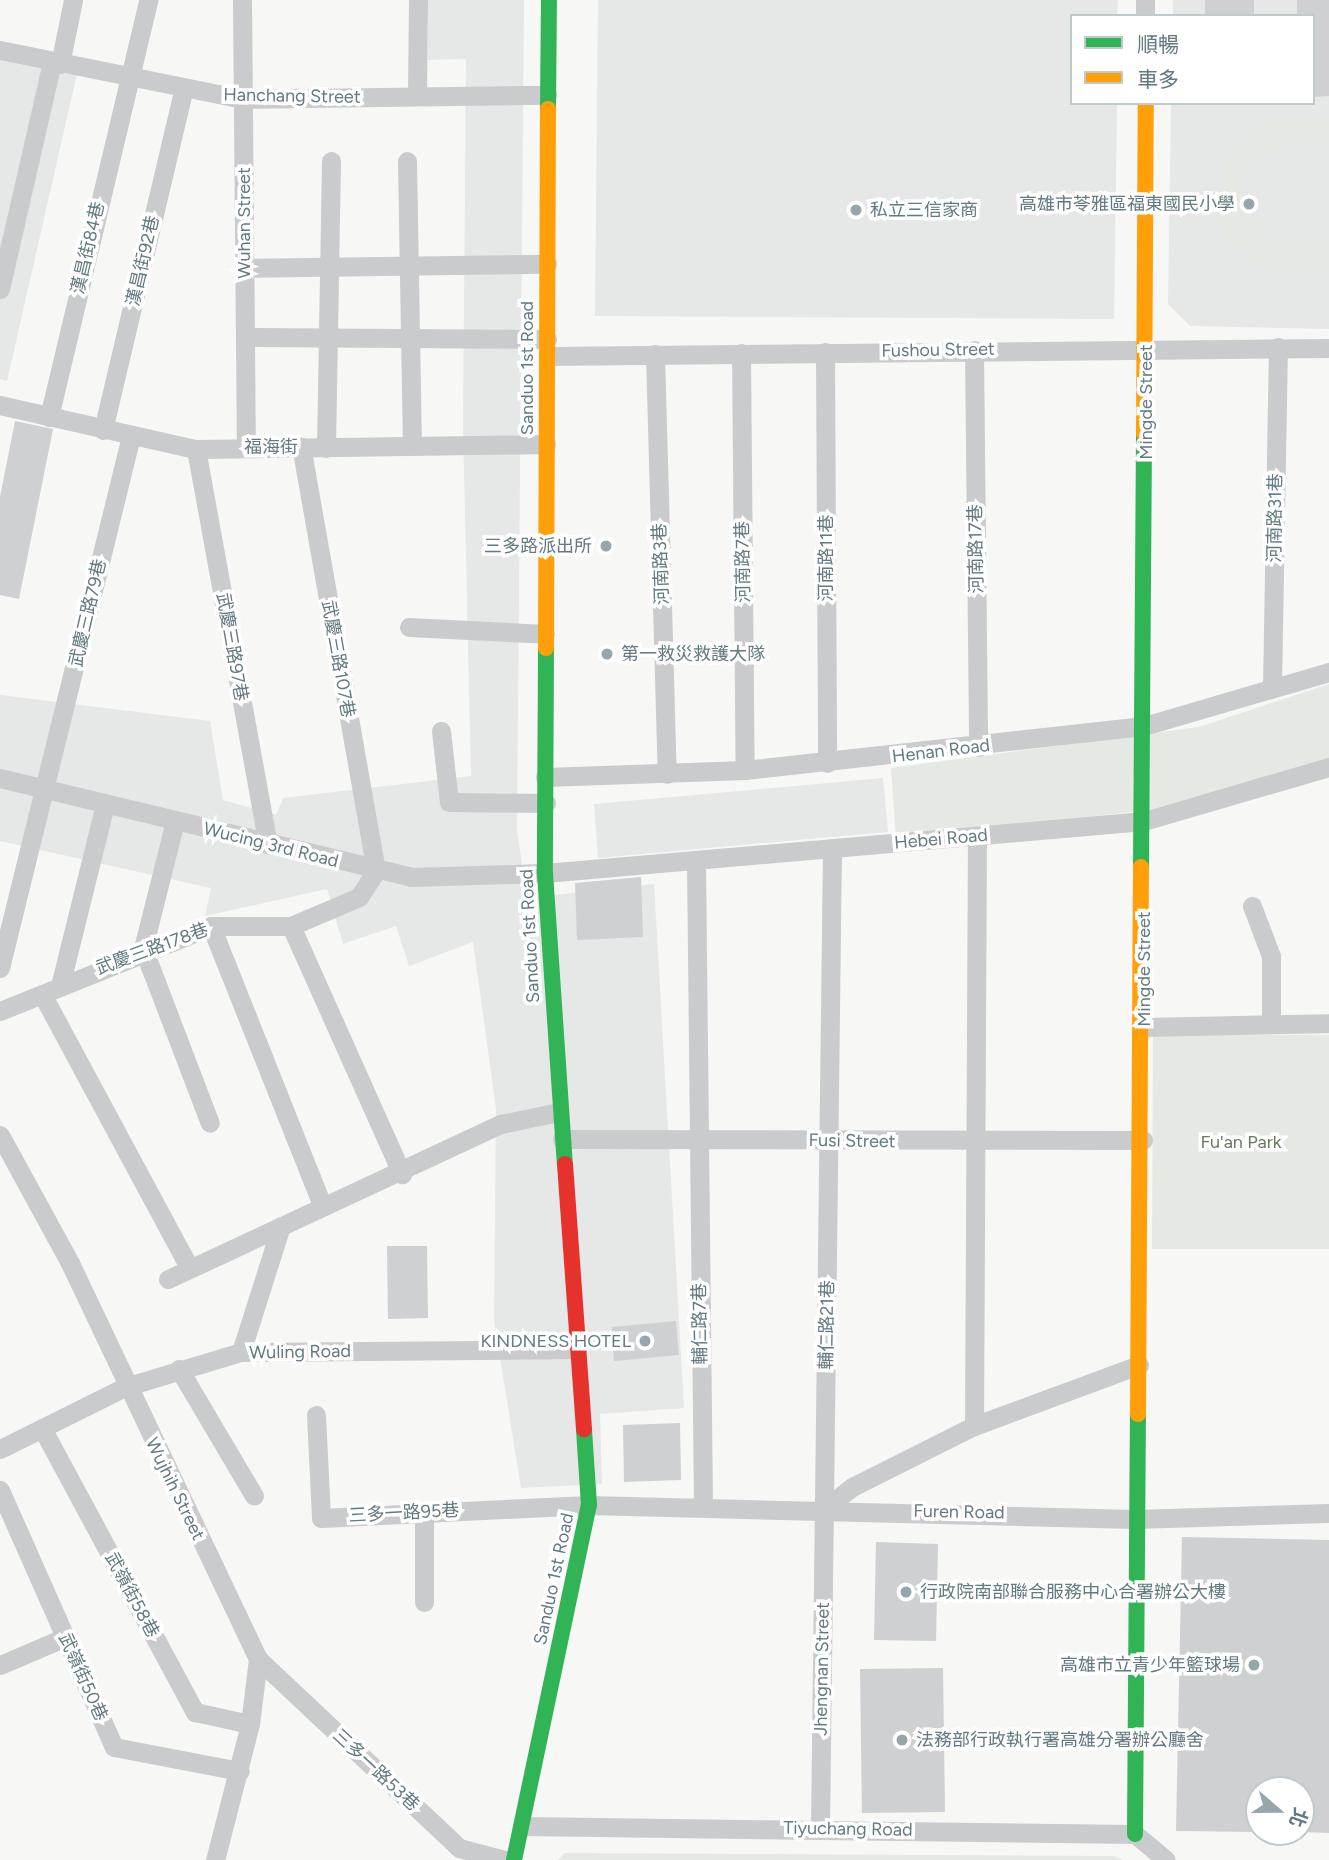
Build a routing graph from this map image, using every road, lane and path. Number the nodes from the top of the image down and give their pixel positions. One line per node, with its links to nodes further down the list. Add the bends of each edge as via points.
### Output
1 (73, 0): 7 (street)
2 (148, 0): 8 (street, 漢昌街84巷)
3 (242, 0): 12 (street, Wuhan Street)
4 (418, 0): 11 (street)
5 (549, 0): 10 (street, Sanduo 1st Road)
6 (0, 50): 7 (street, Hanchang Street)
7 (56, 63): 8 (street, Hanchang Street); 20 (street)
8 (127, 79): 9 (street, Hanchang Street); 33 (street, 漢昌街84巷)
9 (183, 92): 12 (street, Hanchang Street); 34 (street, 漢昌街92巷)
10 (547, 95): 11 (street, Hanchang Street); 16 (street, Sanduo 1st Road)
11 (417, 96): 12 (street, Hanchang Street)
12 (243, 99): 18 (street, Wuhan Street)
13 (1146, 105): 25 (street, Mingde Street)
14 (331, 161): 19 (street)
15 (407, 162): 17 (street)
16 (547, 264): 17 (street); 24 (street, Sanduo 1st Road)
17 (406, 267): 19 (street); 22 (street)
18 (244, 268): 19 (street); 21 (street, Wuhan Street)
19 (328, 271): 23 (street)
20 (0, 289)
21 (245, 337): 23 (street, Fushou Street); 38 (street, Wuhan Street)
22 (410, 338): 23 (street, Fushou Street); 24 (street, Fushou Street); 36 (street)
23 (324, 339): 40 (street)
24 (547, 347): 31 (street, Fushou Street); 37 (street, Sanduo 1st Road)
25 (1147, 347): 26 (street, Fushou Street); 28 (street, Fushou Street); 46 (street, Mingde Street)
26 (1278, 347): 27 (street, Fushou Street); 45 (street, 河南路31巷)
27 (1329, 348)
28 (974, 350): 29 (street, Fushou Street); 48 (street, 河南路17巷)
29 (825, 352): 30 (street, Fushou Street); 49 (street, 河南路11巷)
30 (741, 353): 31 (street, Fushou Street); 51 (street, 河南路7巷)
31 (655, 354): 52 (street, 河南路3巷)
32 (0, 405): 33 (street, 福海街)
33 (49, 417): 34 (street, 福海街)
34 (103, 430): 35 (street, 福海街)
35 (131, 436): 41 (street, 福海街); 55 (street, 武慶三路79巷)
36 (412, 441): 37 (street, 福海街); 40 (street, 福海街)
37 (546, 444): 43 (street, Sanduo 1st Road)
38 (246, 446): 39 (street, 福海街); 41 (street, 福海街)
39 (301, 447): 40 (street, 福海街); 64 (street, 武慶三路107巷)
40 (326, 448)
41 (196, 449): 61 (street, 武慶三路97巷)
42 (409, 627): 43 (street)
43 (545, 634): 53 (street, Sanduo 1st Road)
44 (1329, 672): 45 (street, Henan Road)
45 (1272, 688): 46 (street, Henan Road)
46 (1144, 726): 48 (street, Henan Road); 59 (street, Mingde Street)
47 (441, 731): 56 (street, via 449,802)
48 (978, 747): 49 (street, Henan Road)
49 (827, 763): 51 (street, Henan Road)
50 (1329, 767): 59 (street, Hebei Road)
51 (745, 770): 52 (street, Henan Road)
52 (667, 774): 53 (street, Henan Road)
53 (545, 777): 56 (street, Sanduo 1st Road)
54 (0, 778): 55 (street, Wucing 3rd Road)
55 (46, 789): 57 (street, Wucing 3rd Road); 70 (street, 武慶三路79巷)
56 (546, 803): 65 (street, Sanduo 1st Road)
57 (105, 804): 58 (street, Wucing 3rd Road); 71 (street)
58 (175, 821): 61 (street, Wucing 3rd Road); 69 (street)
59 (1144, 821): 60 (street, Hebei Road); 76 (street, Mingde Street)
60 (977, 836): 62 (street, Hebei Road); 84 (street)
61 (268, 844): 64 (street, Wucing 3rd Road)
62 (832, 849): 63 (street, Hebei Road); 83 (street, 輔仁路21巷)
63 (696, 860): 65 (street, Hebei Road); 81 (street, 輔仁路7巷)
64 (376, 871): 65 (street, Wucing 3rd Road, via 411,877); 68 (street, 武慶三路178巷, via 359,897)
65 (545, 873): 77 (street, Sanduo 1st Road)
66 (1252, 906): 75 (street, via 1271,956)
67 (211, 926): 68 (street, 武慶三路178巷); 69 (street, 武慶三路178巷); 86 (street)
68 (291, 926): 85 (street)
69 (143, 948): 71 (street, 武慶三路178巷); 78 (street)
70 (0, 968)
71 (61, 982): 72 (street, 武慶三路178巷)
72 (42, 994): 73 (street, 武慶三路178巷); 88 (street)
73 (0, 1011)
74 (1329, 1023): 75 (street)
75 (1271, 1024): 76 (street)
76 (1144, 1027): 82 (street, Mingde Street)
77 (559, 1112): 80 (street, Sanduo 1st Road); 85 (street, via 501,1124)
78 (211, 1123)
79 (0, 1135): 94 (street, Wujhih Street, via 70,1262)
80 (562, 1139): 81 (street, Fusi Street); 90 (street, Sanduo 1st Road)
81 (698, 1140): 83 (street, Fusi Street); 102 (street, 輔仁路7巷)
82 (1143, 1140): 84 (street, Fusi Street); 92 (street, Mingde Street)
83 (829, 1141): 84 (street, Fusi Street); 103 (street, 輔仁路21巷)
84 (978, 1142): 96 (street)
85 (402, 1174): 86 (street)
86 (321, 1205): 87 (street)
87 (281, 1226): 88 (street); 91 (street)
88 (189, 1268): 89 (street)
89 (168, 1279)
90 (577, 1349): 91 (street, Wuling Road); 101 (street, Sanduo 1st Road)
91 (241, 1352): 93 (street, Wuling Road)
92 (1139, 1365): 96 (street); 106 (street, Mingde Street)
93 (179, 1369): 94 (street, Wuling Road); 100 (street)
94 (125, 1387): 97 (street, Wuling Road); 109 (street, Wujhih Street)
95 (316, 1415): 104 (street, 三多一路95巷, via 321,1518)
96 (974, 1426): 103 (street, via 852,1486)
97 (42, 1428): 98 (street, Wuling Road); 111 (street, 武嶺街58巷, via 195,1712)
98 (0, 1448)
99 (0, 1490): 108 (street, 武嶺街50巷)
100 (254, 1496)
101 (589, 1505): 102 (street, Furen Road); 104 (street, 三多一路95巷); 113 (street, Sanduo 1st Road)
102 (703, 1507): 103 (street, Furen Road)
103 (824, 1509): 106 (street, Furen Road); 114 (street, Jhengnan Street)
104 (424, 1511): 107 (street)
105 (1329, 1513): 106 (street, Furen Road)
106 (1135, 1519): 115 (street, Mingde Street)
107 (424, 1602)
108 (66, 1637): 110 (street); 112 (street, 武嶺街50巷, via 114,1747)
109 (258, 1659): 111 (street); 117 (street, 三多一路53巷, via 459,1848)
110 (0, 1665)
111 (250, 1724): 112 (street)
112 (240, 1771): 116 (street)
113 (522, 1826): 114 (street, Tiyuchang Road); 118 (street, Sanduo 1st Road)
114 (820, 1829): 115 (street, Tiyuchang Road)
115 (1135, 1834): 119 (street)
116 (215, 1860)
117 (505, 1860)
118 (514, 1860)
119 (1166, 1860)

